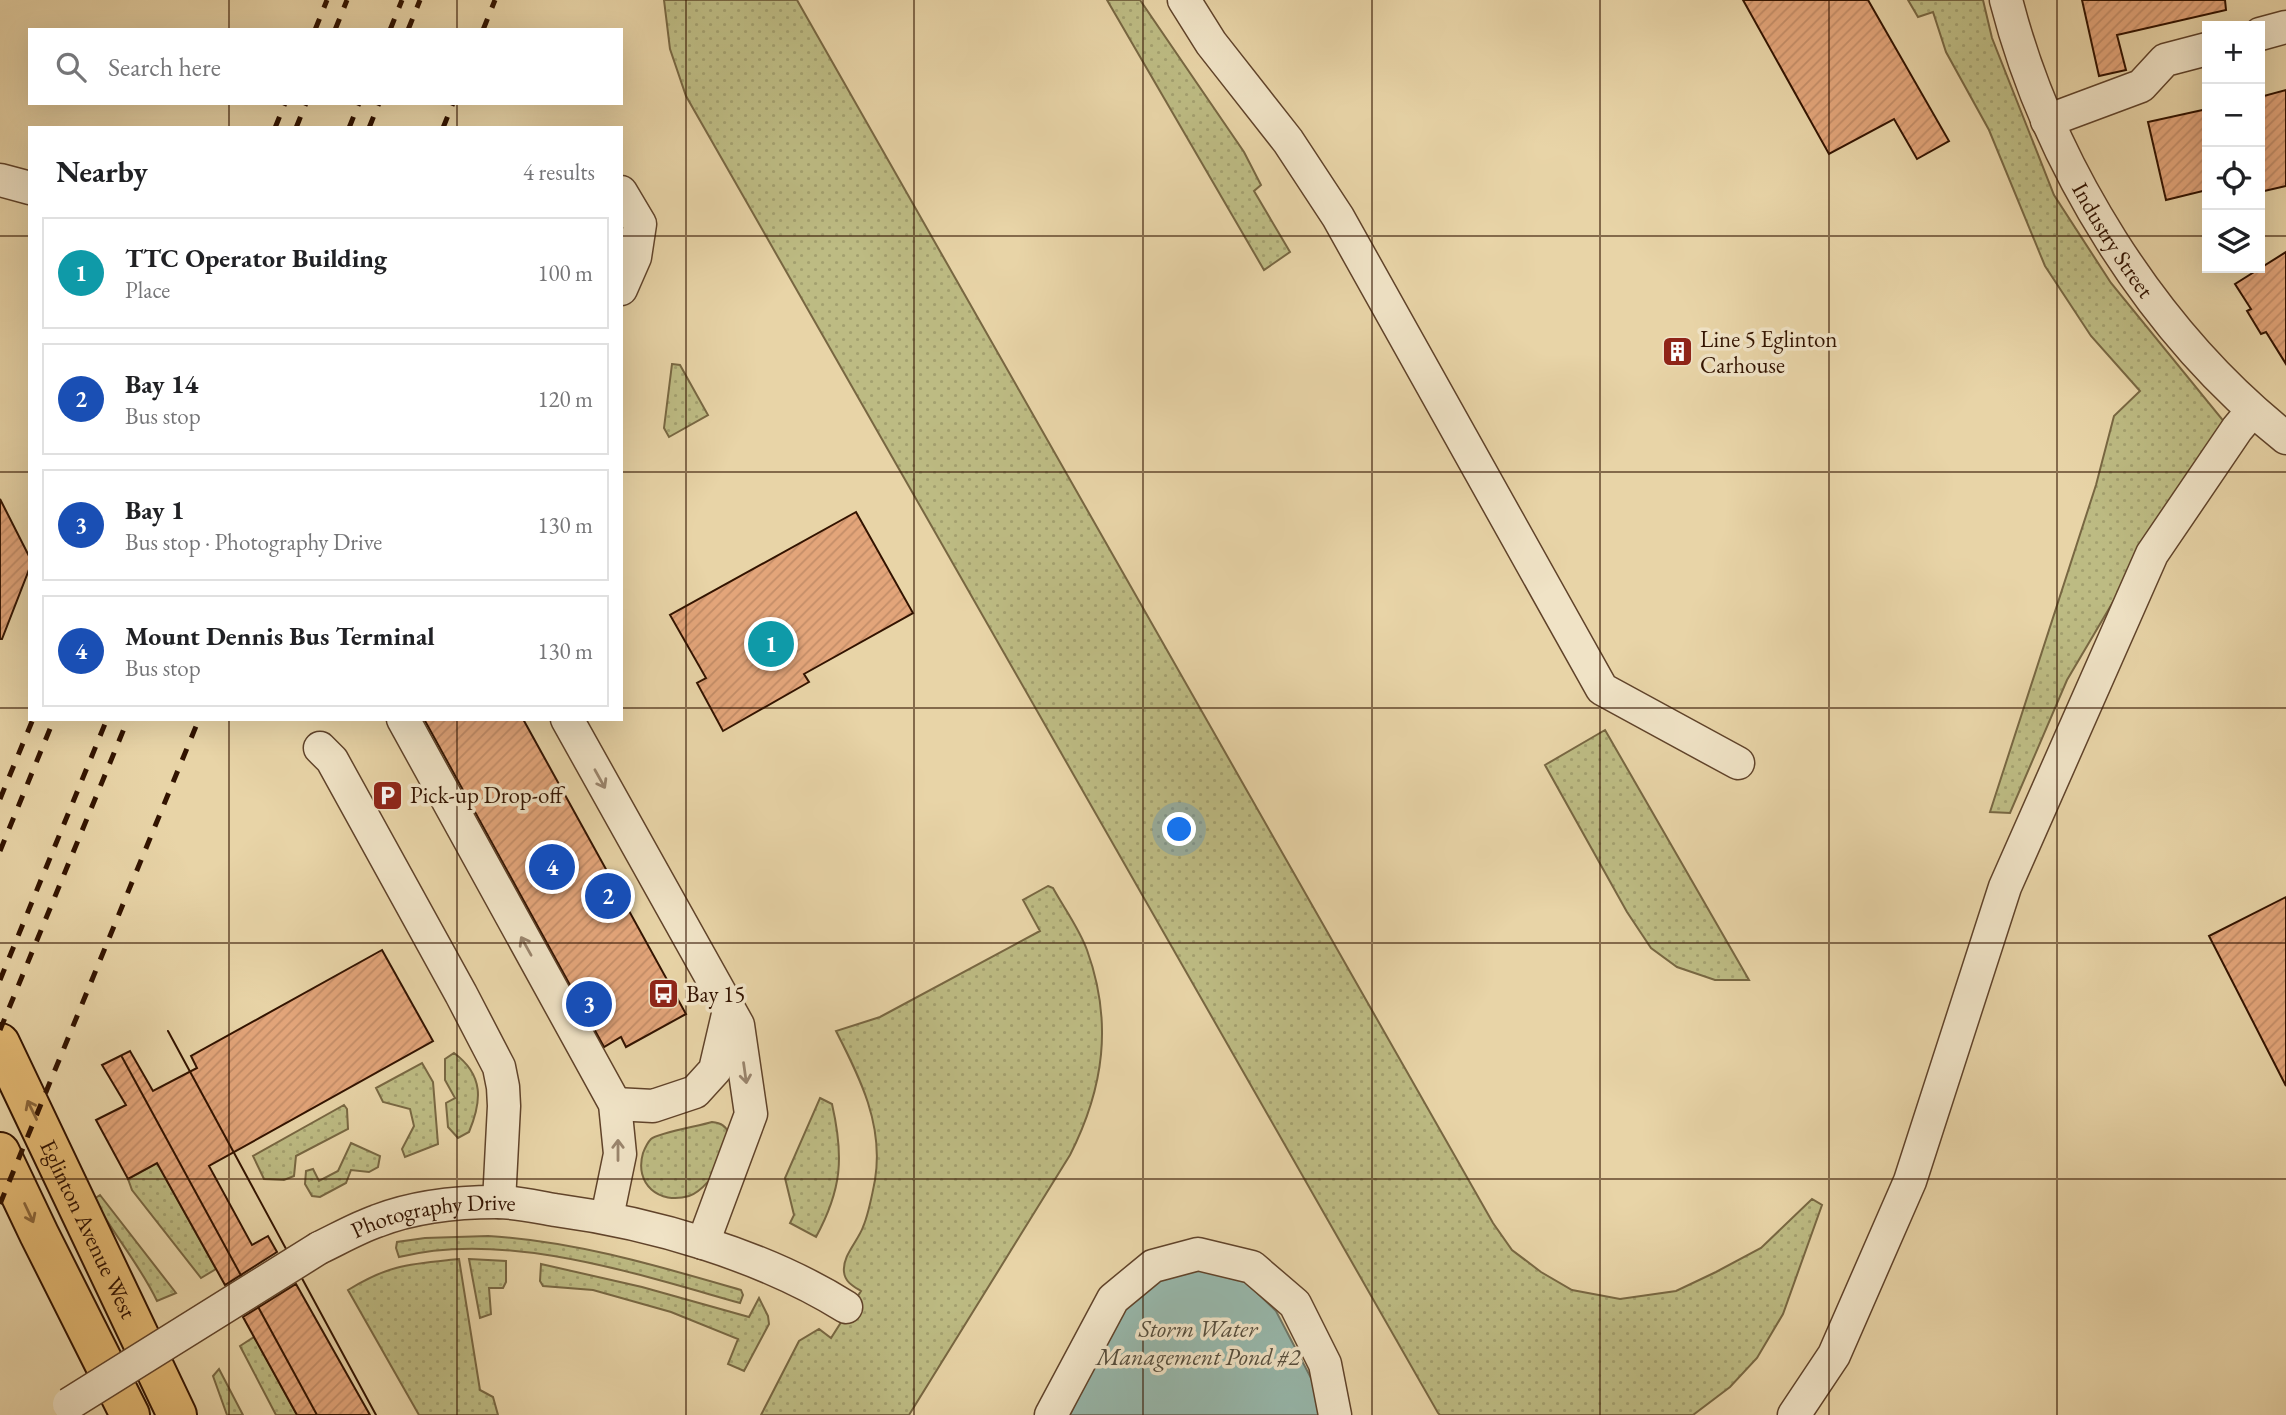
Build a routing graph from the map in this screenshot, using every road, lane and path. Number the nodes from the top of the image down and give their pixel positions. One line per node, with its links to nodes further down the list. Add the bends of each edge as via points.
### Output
1 (1184, 0): 16 (street, via 1211,43 1289,141 1338,217 1602,690)
2 (2006, 0): 6 (street, Industry Street)
3 (2286, 27): 4 (street)
4 (2265, 33)
5 (2202, 50): 6 (street, via 2165,60 2141,86)
6 (2047, 121): 11 (street, Industry Street, via 2090,203 2138,278 2183,337)
7 (0, 180): 8 (street)
8 (28, 187)
9 (623, 195): 10 (street, via 640,224 635,257)
10 (623, 284)
11 (2252, 411): 12 (street, Industry Street); 30 (street, via 2152,554 2006,887 1910,1181 1835,1355)
12 (2286, 438)
13 (404, 721): 19 (street, one-way to 13)
14 (568, 721): 17 (street, one-way to 17)
15 (320, 748): 21 (street, via 332,760 499,1067 504,1106)
16 (1738, 763)
17 (729, 1008): 19 (street, via 715,1070 695,1092 653,1106); 23 (street, one-way to 23, via 738,1025 751,1114)
18 (0, 1043): 27 (main road, Eglinton Avenue West, one-way to 18)
19 (615, 1104): 22 (street, one-way to 19, via 620,1154)
20 (0, 1152): 26 (main road, Eglinton Avenue West, one-way to 26)
21 (499, 1202): 22 (street, Photography Drive); 25 (street, Photography Drive, bridge, via 447,1205 361,1227 319,1248)
22 (607, 1217): 23 (street, Photography Drive)
23 (703, 1243): 24 (street, Photography Drive, via 811,1285)
24 (846, 1307)
25 (62, 1410)
26 (130, 1415)
27 (177, 1415)
28 (1051, 1415): 29 (street, via 1113,1299 1153,1265 1198,1254 1252,1267 1295,1304 1325,1364)
29 (1335, 1415)
30 (1794, 1415)

